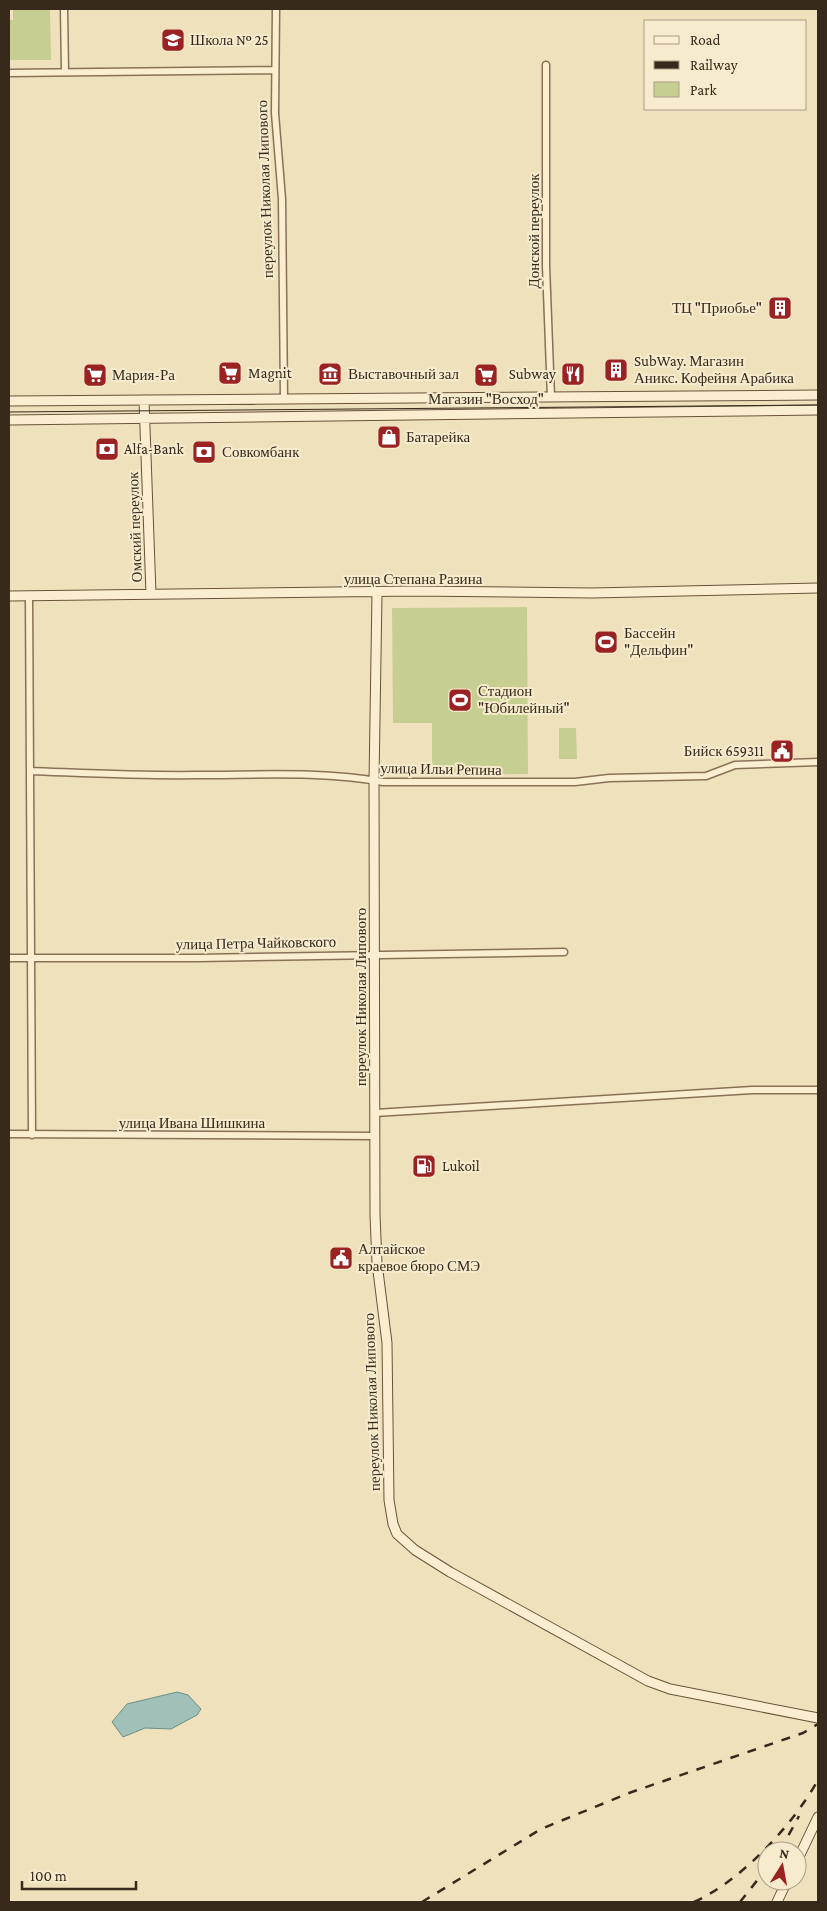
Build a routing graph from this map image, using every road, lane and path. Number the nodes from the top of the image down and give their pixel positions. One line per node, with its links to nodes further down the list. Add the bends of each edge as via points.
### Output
1 (64, 9): 5 (street)
2 (276, 9): 4 (street, переулок Николая Липового)
3 (546, 65): 8 (street, Донской переулок, via 546,266)
4 (275, 70): 5 (street); 9 (street, переулок Николая Липового, via 282,199)
5 (64, 72): 6 (street)
6 (9, 73)
7 (818, 395): 8 (street)
8 (551, 397): 9 (street)
9 (284, 399): 11 (street); 13 (street)
10 (9, 400): 11 (street)
11 (144, 400): 14 (street, Омский переулок)
12 (818, 410): 13 (street)
13 (286, 416): 14 (street)
14 (146, 418): 15 (street); 18 (street, Омский переулок)
15 (9, 420)
16 (818, 588): 17 (street, улица Степана Разина)
17 (377, 593): 18 (street, улица Степана Разина); 23 (street, переулок Николая Липового)
18 (151, 594): 20 (street, улица Степана Разина)
19 (9, 596): 20 (street, улица Степана Разина)
20 (29, 596): 22 (street)
21 (818, 762): 23 (street, улица Ильи Репина, via 736,765 706,776 575,782)
22 (30, 771): 23 (street, улица Ильи Репина, via 283,774); 26 (street)
23 (374, 781): 25 (street, переулок Николая Липового)
24 (564, 952): 25 (street, улица Петра Чайковского)
25 (375, 954): 26 (street, улица Петра Чайковского); 29 (street, переулок Николая Липового)
26 (31, 957): 27 (street, улица Петра Чайковского); 31 (street)
27 (9, 958)
28 (818, 1090): 29 (street, via 752,1090)
29 (375, 1113): 32 (street, переулок Николая Липового)
30 (9, 1134): 31 (street, улица Ивана Шишкина)
31 (32, 1135): 32 (street, улица Ивана Шишкина)
32 (375, 1136): 33 (street, переулок Николая Липового, via 377,1263 387,1343 389,1500 397,1534 415,1550 450,1572 648,1681 760,1709)
33 (818, 1718)
34 (818, 1817): 35 (street)
35 (806, 1841)

